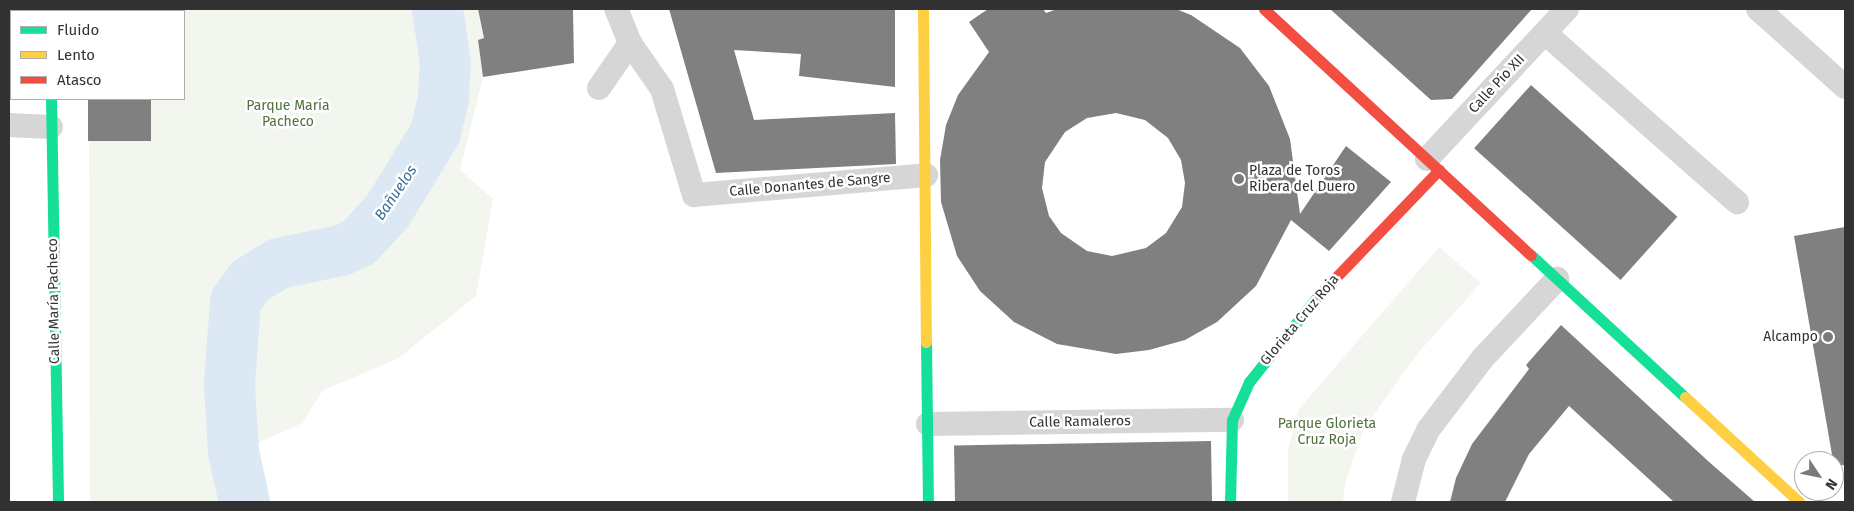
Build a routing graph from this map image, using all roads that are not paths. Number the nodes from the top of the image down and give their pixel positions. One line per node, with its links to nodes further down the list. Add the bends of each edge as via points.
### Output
1 (616, 9): 7 (street)
2 (923, 9): 14 (street)
3 (1264, 9): 13 (street)
4 (1567, 9): 6 (street, Calle Pío XII)
5 (1758, 9): 9 (street)
6 (1545, 33): 13 (street, Calle Pío XII); 15 (street)
7 (630, 43): 8 (street); 14 (street, Calle Donantes de Sangre, via 662,89 694,195)
8 (599, 88)
9 (1845, 88)
10 (51, 100): 12 (street, Calle María Pacheco)
11 (9, 125): 12 (street)
12 (51, 127): 19 (street, Calle María Pacheco)
13 (1433, 165): 16 (street); 17 (street, Glorieta Cruz Roja, via 1273,348 1249,382)
14 (926, 175): 18 (street)
15 (1737, 202)
16 (1557, 279): 22 (street, via 1482,358 1428,430 1414,458); 23 (street)
17 (1232, 420): 18 (street, Calle Ramaleros); 21 (street, Glorieta Cruz Roja)
18 (928, 424): 20 (street)
19 (58, 502)
20 (928, 502)
21 (1230, 502)
22 (1403, 502)
23 (1799, 502)

